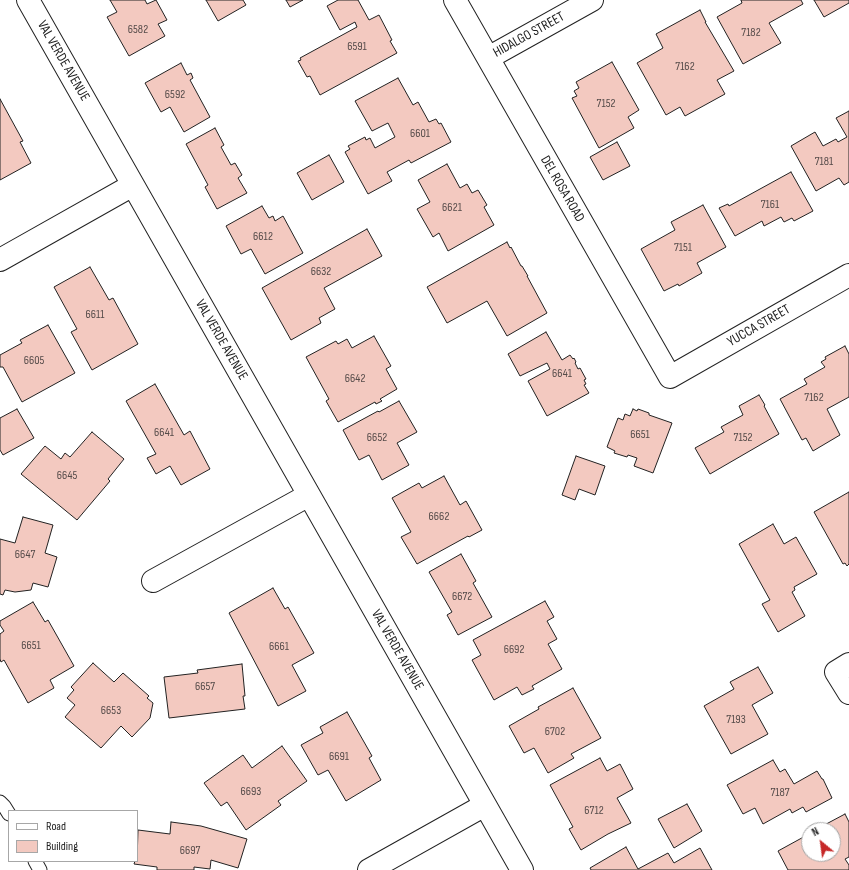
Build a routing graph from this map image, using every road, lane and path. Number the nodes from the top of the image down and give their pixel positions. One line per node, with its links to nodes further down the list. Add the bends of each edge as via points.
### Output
1 (28, 0): 5 (street, VAL VERDE AVENUE)
2 (456, 0): 4 (street, DEL ROSA ROAD)
3 (592, 0): 4 (street, HIDALGO STREET)
4 (488, 58): 8 (street, DEL ROSA ROAD)
5 (133, 185): 6 (street); 9 (street, VAL VERDE AVENUE)
6 (0, 260)
7 (849, 275): 8 (street, YUCCA STREET)
8 (670, 377)
9 (309, 496): 10 (street); 14 (street, VAL VERDE AVENUE)
10 (152, 581)
11 (849, 664): 12 (street, via 836,672)
12 (849, 693)
13 (0, 802): 15 (lane)
14 (485, 806): 16 (street); 17 (street, VAL VERDE AVENUE)
15 (8, 812)
16 (368, 870)
17 (522, 870)

